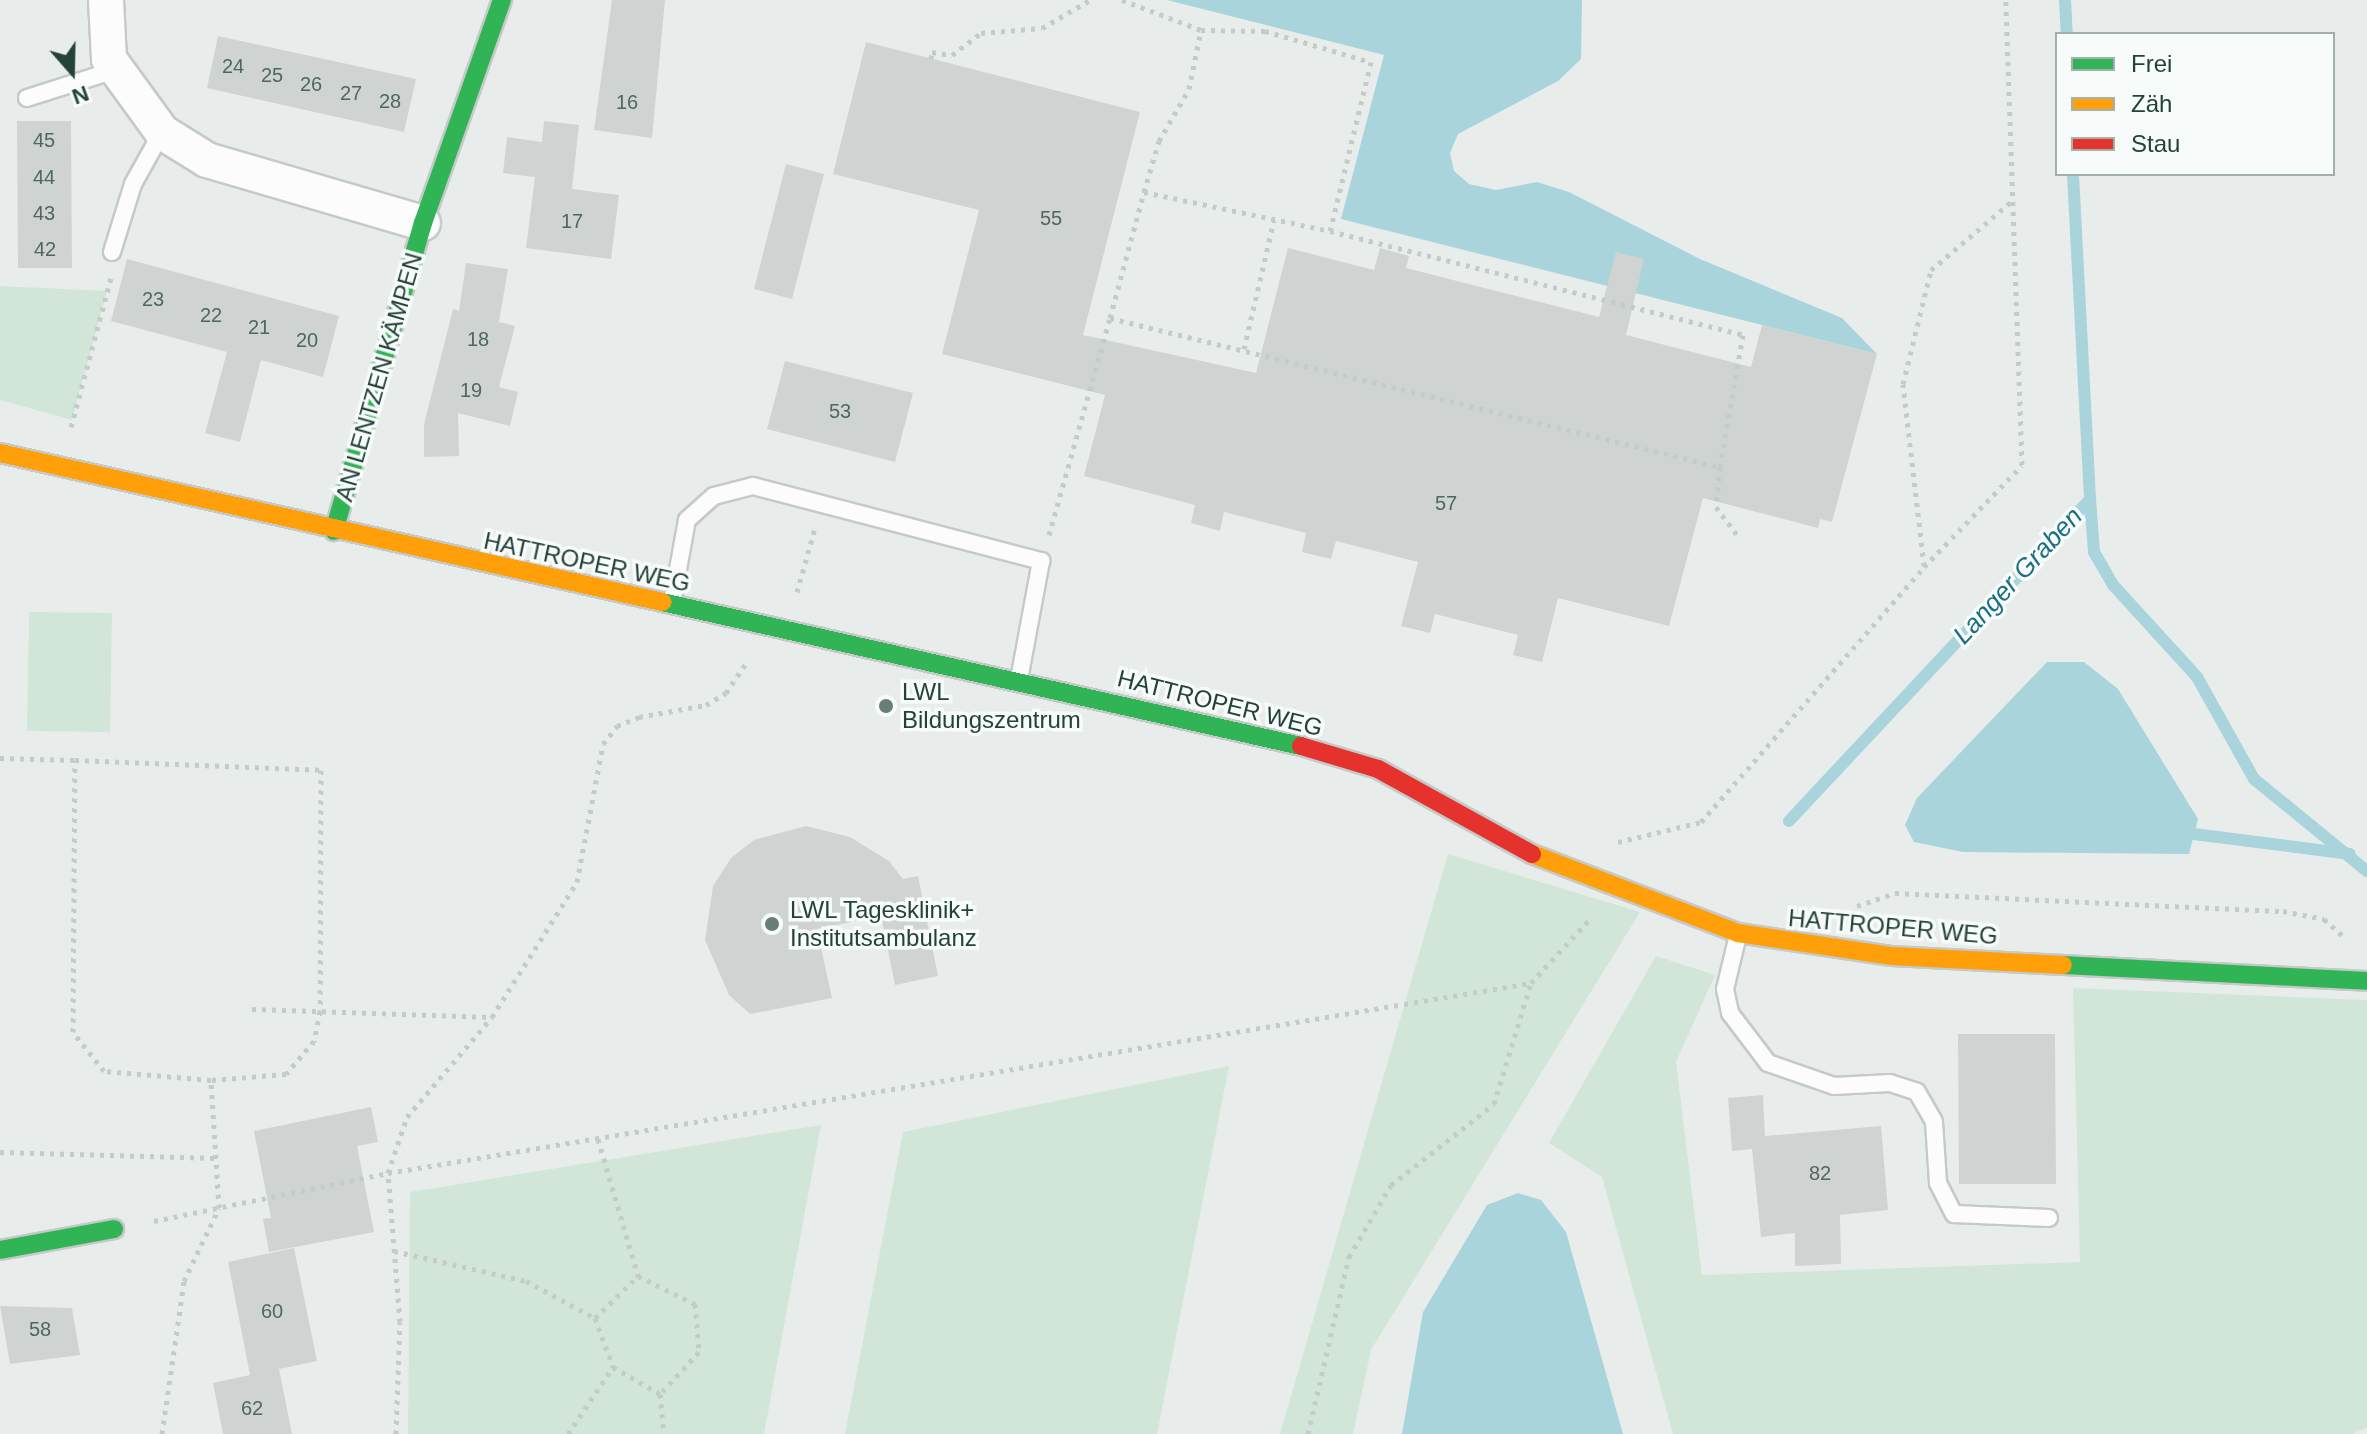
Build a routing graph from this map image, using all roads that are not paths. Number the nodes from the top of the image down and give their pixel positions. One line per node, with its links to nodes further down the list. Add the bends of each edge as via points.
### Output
1 (106, 0): 3 (street, AN LENTZEN KÄMPEN, via 109,59)
2 (502, 0): 6 (main road, AN LENTZEN KÄMPEN)
3 (115, 70): 4 (lane); 5 (street, AN LENTZEN KÄMPEN)
4 (27, 98)
5 (162, 132): 6 (street, AN LENTZEN KÄMPEN, via 207,160); 7 (lane, via 133,184)
6 (423, 223): 9 (main road, AN LENTZEN KÄMPEN)
7 (112, 252)
8 (0, 453): 9 (main road, HATTROPER WEG)
9 (334, 531): 10 (main road, HATTROPER WEG)
10 (672, 606): 11 (main road, HATTROPER WEG); 11 (lane, via 687,520 714,496 753,486 1041,561)
11 (1019, 682): 12 (main road, HATTROPER WEG, via 1222,725 1378,769 1529,853)
12 (1738, 933): 13 (main road, HATTROPER WEG, via 1892,956); 14 (lane, via 1725,989 1730,1013 1768,1063 1834,1086 1890,1083 1917,1092 1934,1122 1938,1183 1954,1214)
13 (2367, 981)
14 (2049, 1218)
15 (114, 1229): 16 (main road)
16 (0, 1250)

